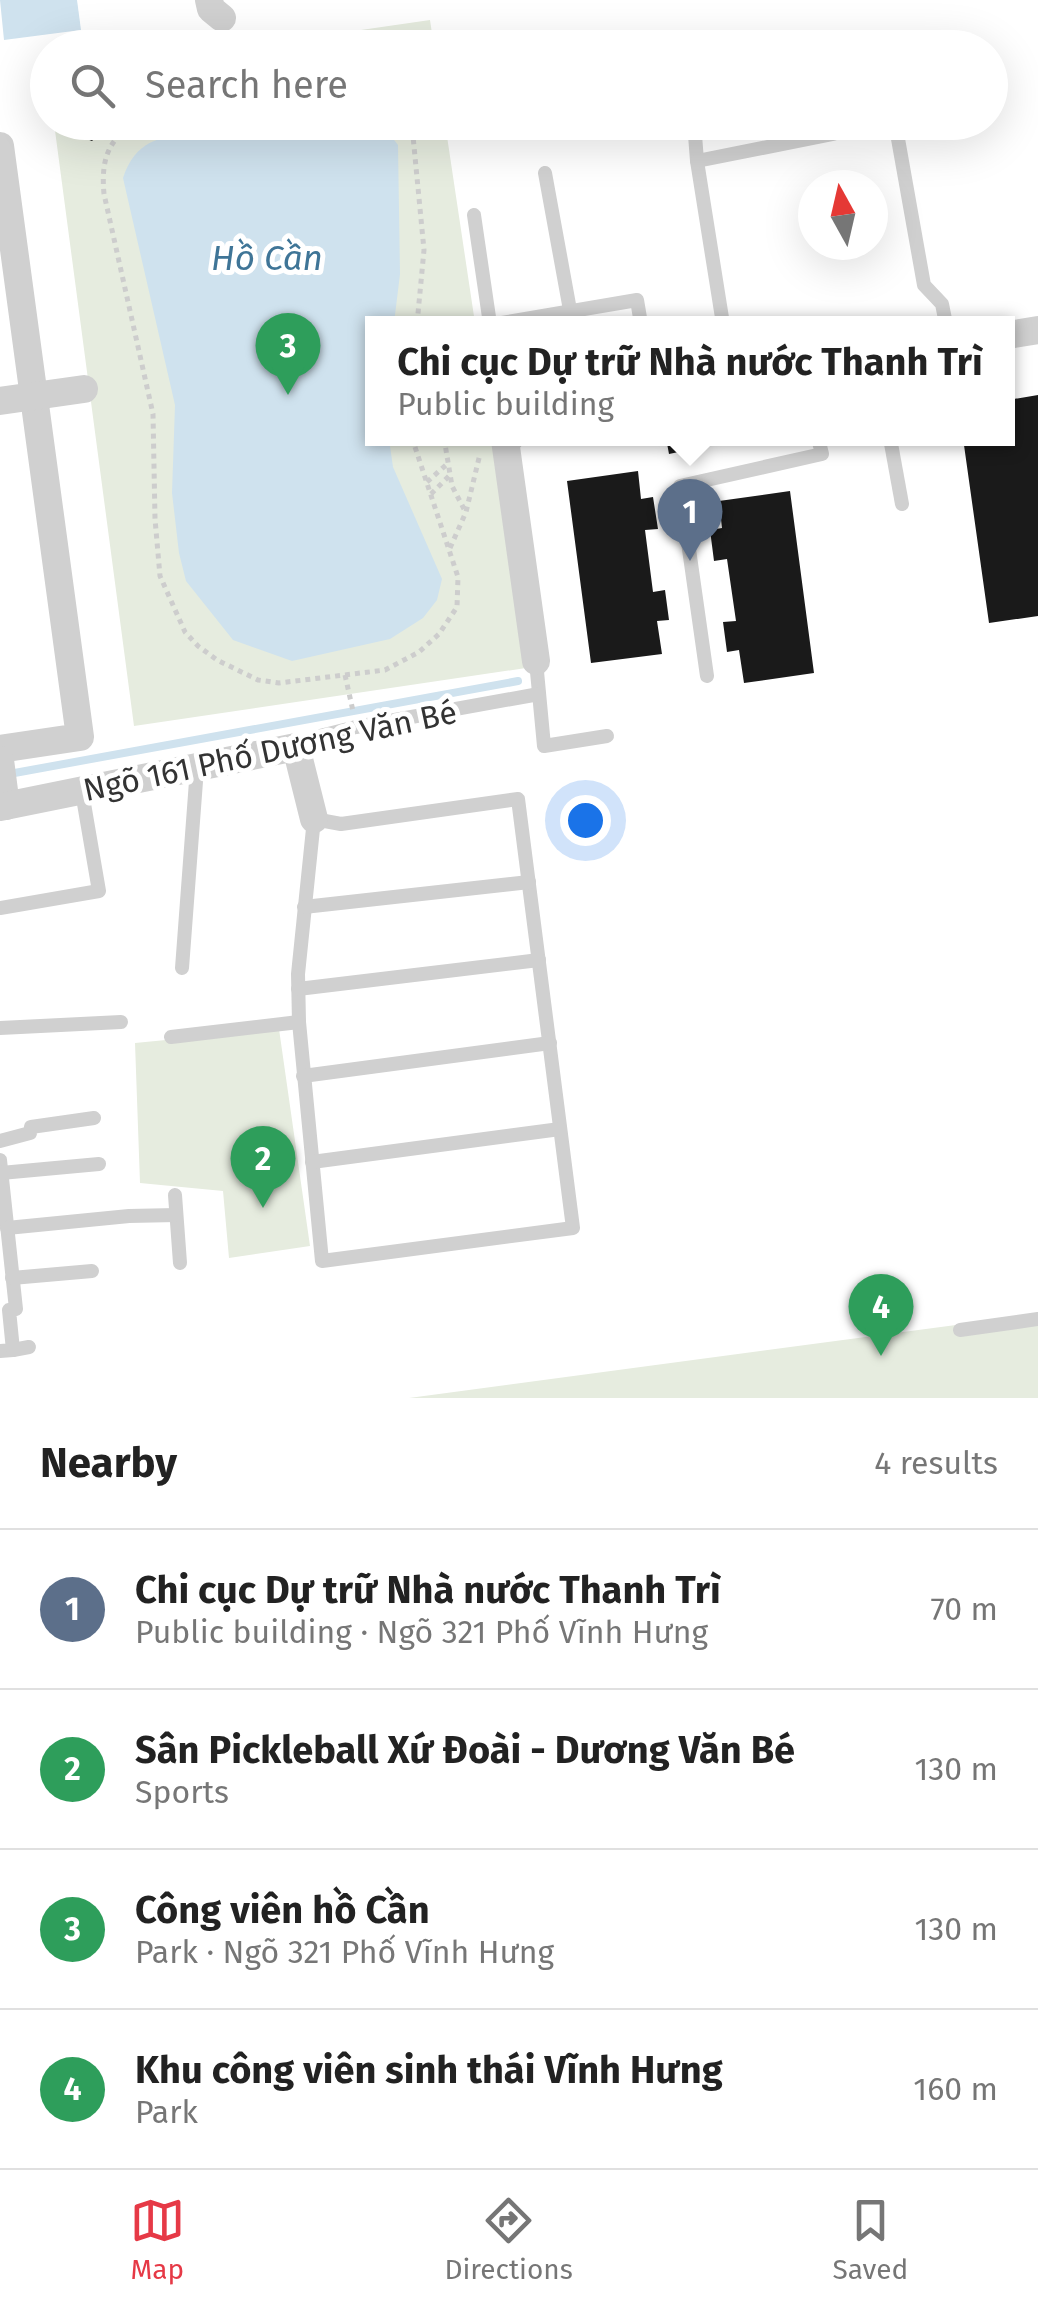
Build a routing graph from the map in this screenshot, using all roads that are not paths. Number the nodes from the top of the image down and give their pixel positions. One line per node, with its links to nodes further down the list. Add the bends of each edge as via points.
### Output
1 (695, 140): 5 (lane)
2 (802, 140): 5 (lane)
3 (899, 140): 13 (lane, via 924,284)
4 (0, 146): 15 (street)
5 (697, 160): 12 (lane)
6 (545, 173): 8 (lane)
7 (474, 215): 9 (lane)
8 (570, 310): 10 (lane); 11 (lane, via 637,300)
9 (492, 316)
10 (537, 316)
11 (640, 316)
12 (722, 316)
13 (944, 316)
14 (84, 389): 15 (street)
15 (36, 396): 16 (street); 26 (street, via 80,738)
16 (0, 401)
17 (508, 446): 21 (street)
18 (820, 446): 22 (lane, via 822,454 680,486)
19 (891, 446): 20 (lane)
20 (902, 504)
21 (536, 661): 23 (lane)
22 (707, 676)
23 (539, 694): 24 (lane, via 544,746); 25 (lane, Ngõ 161 Phố Dương Văn Bé, via 356,728)
24 (607, 736)
25 (296, 748): 28 (street, Ngõ 161 Phố Dương Văn Bé); 31 (street)
26 (0, 749)
27 (0, 760): 30 (street)
28 (197, 768): 29 (street, Ngõ 161 Phố Dương Văn Bé); 36 (lane)
29 (82, 792): 30 (street, Ngõ 161 Phố Dương Văn Bé); 34 (lane, via 99,891)
30 (3, 794)
31 (314, 819): 32 (lane, via 341,824 518,799); 33 (lane)
32 (529, 882): 33 (lane); 35 (lane)
33 (304, 906): 37 (lane)
34 (0, 908)
35 (539, 960): 37 (lane); 42 (lane)
36 (182, 968)
37 (298, 989): 39 (lane)
38 (122, 1022): 40 (lane)
39 (298, 1022): 41 (lane); 43 (lane)
40 (0, 1028)
41 (171, 1037)
42 (550, 1043): 43 (lane); 45 (lane)
43 (302, 1076): 47 (lane)
44 (94, 1118): 46 (lane, via 31,1127 30,1133)
45 (560, 1129): 47 (lane); 47 (lane, via 572,1228 322,1260)
46 (0, 1141)
47 (312, 1162)
48 (99, 1164): 49 (lane)
49 (1, 1166): 52 (lane)
50 (174, 1196): 51 (lane)
51 (176, 1214): 52 (lane); 53 (lane)
52 (7, 1228): 55 (lane)
53 (180, 1263)
54 (92, 1271): 55 (lane)
55 (12, 1278): 58 (lane)
56 (1038, 1319): 57 (lane)
57 (960, 1330)
58 (14, 1349)

